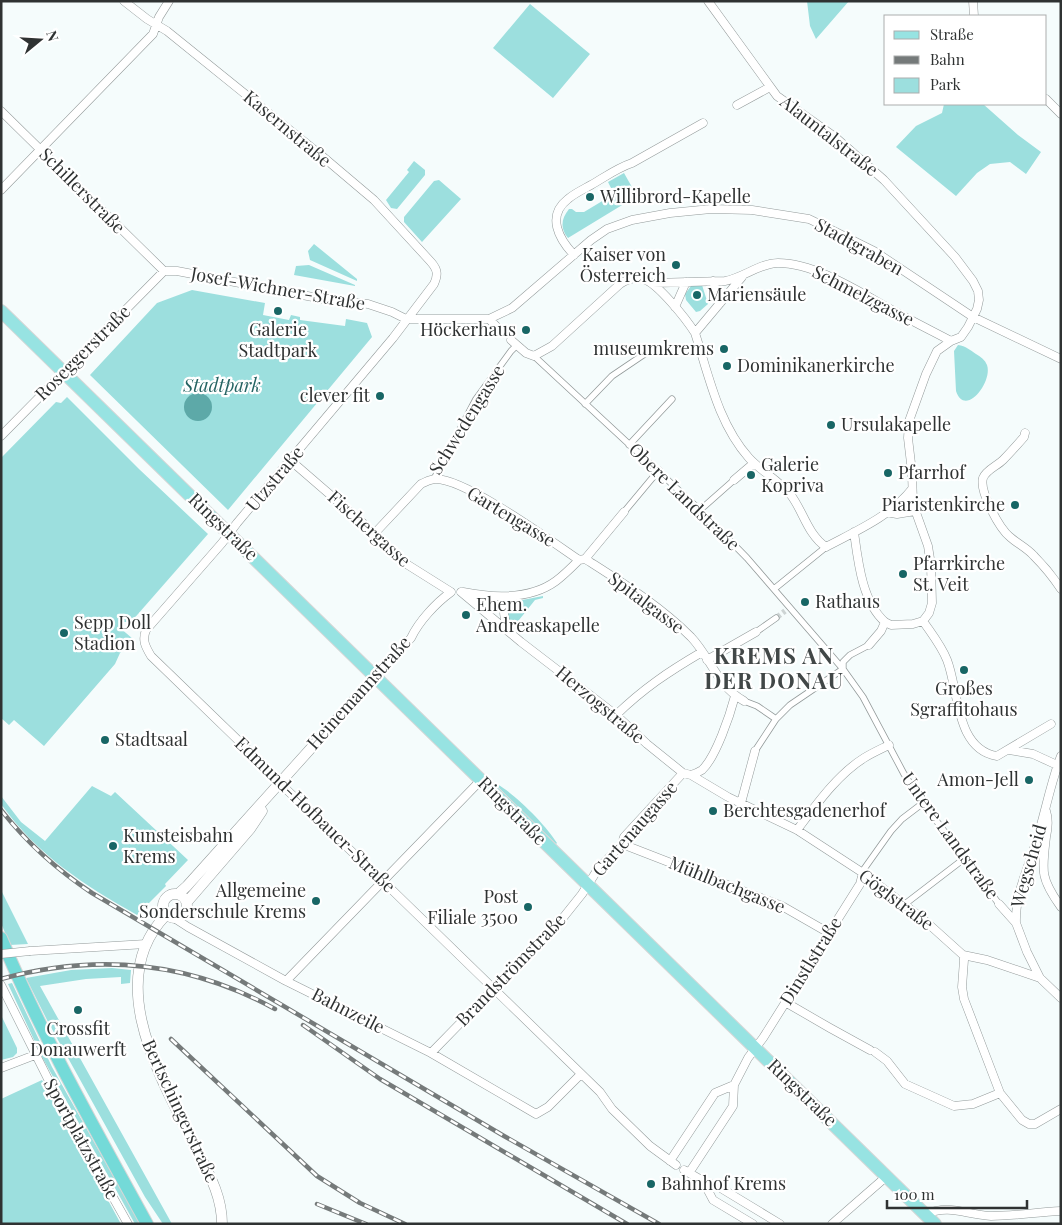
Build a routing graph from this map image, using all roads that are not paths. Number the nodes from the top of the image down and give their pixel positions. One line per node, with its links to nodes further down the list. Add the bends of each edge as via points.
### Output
1 (124, 1): 6 (street, Kasernstraße)
2 (169, 1): 6 (street)
3 (708, 1): 7 (street, Alauntalstraße)
4 (973, 1): 5 (street)
5 (974, 15)
6 (156, 24): 13 (street, via 153,34); 17 (street, Kasernstraße, via 374,200)
7 (770, 87): 9 (street); 25 (street, Alauntalstraße, via 785,102 856,154 955,257 978,291 979,300)
8 (1047, 100): 11 (street)
9 (737, 105)
10 (1, 111): 13 (street, Schillerstraße)
11 (1061, 114)
12 (704, 123): 15 (street, via 567,200 558,214 557,230)
13 (40, 150): 14 (street); 16 (street, Schillerstraße)
14 (1, 190)
15 (574, 255): 25 (street, Stadtgraben, via 607,229 632,220 711,209 772,212 809,219 874,251); 27 (street, Stadtgraben, via 512,308)
16 (164, 271): 26 (street, Josef-Wichner-Straße, via 368,304); 35 (street, Roseggerstraße)
17 (437, 271): 26 (street, Utzstraße, via 434,284)
18 (744, 276): 19 (street); 22 (street); 30 (street, Schmelzgasse, via 777,263 805,268 850,286)
19 (712, 281): 20 (street); 22 (street)
20 (686, 282): 21 (street); 23 (street)
21 (653, 283): 23 (street); 33 (street, via 633,278 620,284 552,346)
22 (720, 303): 29 (street)
23 (675, 308): 29 (street)
24 (1, 311): 35 (main road, Ringstraße)
25 (973, 317): 30 (street, via 961,337); 34 (street, Stadtgraben)
26 (406, 319): 27 (street); 41 (street, Utzstraße)
27 (489, 319): 28 (street)
28 (500, 330)
29 (695, 333): 42 (street, via 726,425)
30 (951, 341): 46 (street, via 933,358 909,421)
31 (514, 343): 33 (street, Obere Landstraße); 44 (street, Schwedengasse, via 476,399)
32 (646, 353): 37 (street, via 612,376)
33 (534, 356): 37 (street, Obere Landstraße)
34 (1061, 359)
35 (64, 372): 39 (street, Roseggerstraße); 52 (main road, Ringstraße)
36 (672, 399): 40 (street)
37 (585, 404): 40 (street, Obere Landstraße)
38 (1025, 433): 57 (street, via 1004,459 988,470 983,478 984,487 1001,527 1036,557)
39 (1, 436)
40 (629, 445): 43 (street, Obere Landstraße)
41 (290, 460): 52 (street, Utzstraße); 53 (street, Fischergasse)
42 (754, 463): 45 (street); 54 (street, via 791,495 809,528)
43 (659, 470): 47 (street, Obere Landstraße); 49 (street)
44 (434, 479): 53 (street, Schwedengasse, via 421,484); 55 (street, Gartengasse, via 480,496)
45 (734, 480): 47 (street)
46 (912, 489): 48 (street); 50 (street)
47 (700, 510): 56 (street, Obere Landstraße)
48 (915, 511): 50 (street); 62 (street, via 928,546 932,579 932,603)
49 (624, 512): 55 (street)
50 (886, 512): 51 (street)
51 (854, 532): 54 (street); 63 (street, via 863,582 872,607)
52 (230, 533): 66 (street, Utzstraße, via 146,630); 71 (main road, Ringstraße)
53 (374, 534): 58 (street, Fischergasse, via 408,565)
54 (826, 547): 56 (street)
55 (582, 560): 60 (street, via 546,587); 68 (street, Spitalgasse, via 665,613)
56 (774, 589): 70 (street, Obere Landstraße, via 787,609)
57 (1061, 589)
58 (451, 592): 59 (street); 71 (street, Heinemannstraße)
59 (461, 592): 60 (street); 64 (street, Herzogstraße)
60 (516, 596): 64 (street, via 503,608)
61 (776, 618): 65 (street)
62 (923, 621): 63 (street, via 900,626); 80 (street, via 947,660 957,705 969,736 984,752 997,756)
63 (884, 622): 67 (street)
64 (507, 628): 76 (street, Herzogstraße)
65 (756, 632): 69 (street)
66 (143, 638): 85 (street, Edmund-Hofbauer-Straße, via 151,656)
67 (869, 645): 70 (street, via 850,655 843,662)
68 (702, 652): 69 (street, Spitalgasse); 76 (street, via 658,679)
69 (706, 660): 74 (street, Spitalgasse, via 722,684)
70 (843, 669): 73 (street); 79 (street, Untere Landstraße, via 863,697)
71 (376, 676): 85 (street, Heinemannstraße); 86 (main road, Ringstraße)
72 (813, 681): 73 (street)
73 (818, 687): 77 (street)
74 (735, 696): 75 (street, Spitalgasse); 84 (street, Gartenaugasse, via 706,764 701,771)
75 (744, 701): 77 (street)
76 (616, 715): 84 (street, Herzogstraße)
77 (776, 718): 81 (street)
78 (1051, 724): 80 (street)
79 (889, 745): 89 (street, Untere Landstraße); 91 (street, via 843,776)
80 (1009, 750): 83 (street, via 1033,754)
81 (755, 751): 88 (street)
82 (1061, 756): 83 (street, Wegscheid)
83 (1057, 765): 90 (street, Wegscheid)
84 (687, 774): 88 (street, Herzogstraße); 92 (street, Gartenaugasse, via 631,829)
85 (280, 782): 87 (street, Heinemannstraße); 95 (street, Edmund-Hofbauer-Straße)
86 (477, 785): 95 (street); 96 (main road, Ringstraße)
87 (270, 794): 97 (street, Heinemannstraße); 98 (street, Heinemannstraße, via 250,829)
88 (741, 803): 91 (street, Göglstraße)
89 (924, 803): 93 (street, Untere Landstraße); 94 (street, via 891,831)
90 (1045, 809): 101 (street, via 1048,824 1045,881); 103 (street, Wegscheid, via 1018,898)
91 (796, 830): 94 (street, Göglstraße)
92 (622, 844): 96 (street, Gartenaugasse); 104 (street, Mühlbachgasse, via 782,906)
93 (965, 858): 99 (street); 100 (street, Untere Landstraße)
94 (863, 873): 99 (street, Göglstraße); 104 (street, Dinstlstraße, via 860,884)
95 (383, 881): 110 (street); 112 (street, Edmund-Hofbauer-Straße)
96 (588, 884): 112 (street, Brandströmstraße, via 562,919); 115 (main road, Ringstraße)
97 (178, 894): 98 (street); 102 (street, via 168,895 162,902)
98 (187, 902): 102 (street, via 185,913 180,917)
99 (905, 904): 108 (street, Göglstraße)
100 (1000, 904): 103 (street, Untere Landstraße)
101 (1061, 906)
102 (170, 917): 106 (street, Bertschingerstraße, via 157,925); 110 (street, Bahnzeile)
103 (1016, 923): 109 (street, Untere Landstraße)
104 (829, 933): 114 (street, Dinstlstraße)
105 (1, 938): 125 (highway, via 59,1063)
106 (146, 944): 107 (street, bridge); 131 (street, Bertschingerstraße, via 138,988 140,1020 165,1085 219,1197)
107 (1, 954)
108 (963, 955): 109 (street, Göglstraße); 121 (street, via 964,999)
109 (1040, 978): 113 (street, Untere Landstraße)
110 (286, 981): 116 (street, Bahnzeile)
111 (1, 985): 117 (street, Sportplatzstraße)
112 (494, 988): 116 (street, Brandströmstraße); 119 (street, Edmund-Hofbauer-Straße)
113 (1061, 998)
114 (785, 1002): 115 (street, Dinstlstraße); 121 (street, via 872,1051 887,1061 906,1084 938,1100 954,1106 973,1104)
115 (756, 1048): 120 (street, Dinstlstraße); 123 (main road, Ringstraße)
116 (432, 1053): 119 (street, Bahnzeile, via 536,1114 548,1107)
117 (35, 1055): 118 (street); 128 (street, Sportplatzstraße)
118 (1, 1068)
119 (581, 1074): 120 (street, Edmund-Hofbauer-Straße, via 650,1146 673,1163 714,1093)
120 (734, 1085): 124 (street, Dinstlstraße, via 733,1106 687,1171)
121 (1000, 1093): 122 (street, via 1029,1124 1035,1124)
122 (1061, 1109)
123 (887, 1176): 127 (main road, Ringstraße); 134 (street)
124 (703, 1182): 132 (street, via 713,1200); 133 (street, via 719,1187)
125 (135, 1202): 129 (highway); 130 (highway)
126 (1061, 1210): 127 (street, via 990,1216 948,1209)
127 (926, 1214): 135 (main road, Ringstraße)
128 (128, 1224)
129 (147, 1224)
130 (155, 1224)
131 (222, 1224)
132 (754, 1224)
133 (780, 1224)
134 (832, 1224)
135 (935, 1224)

